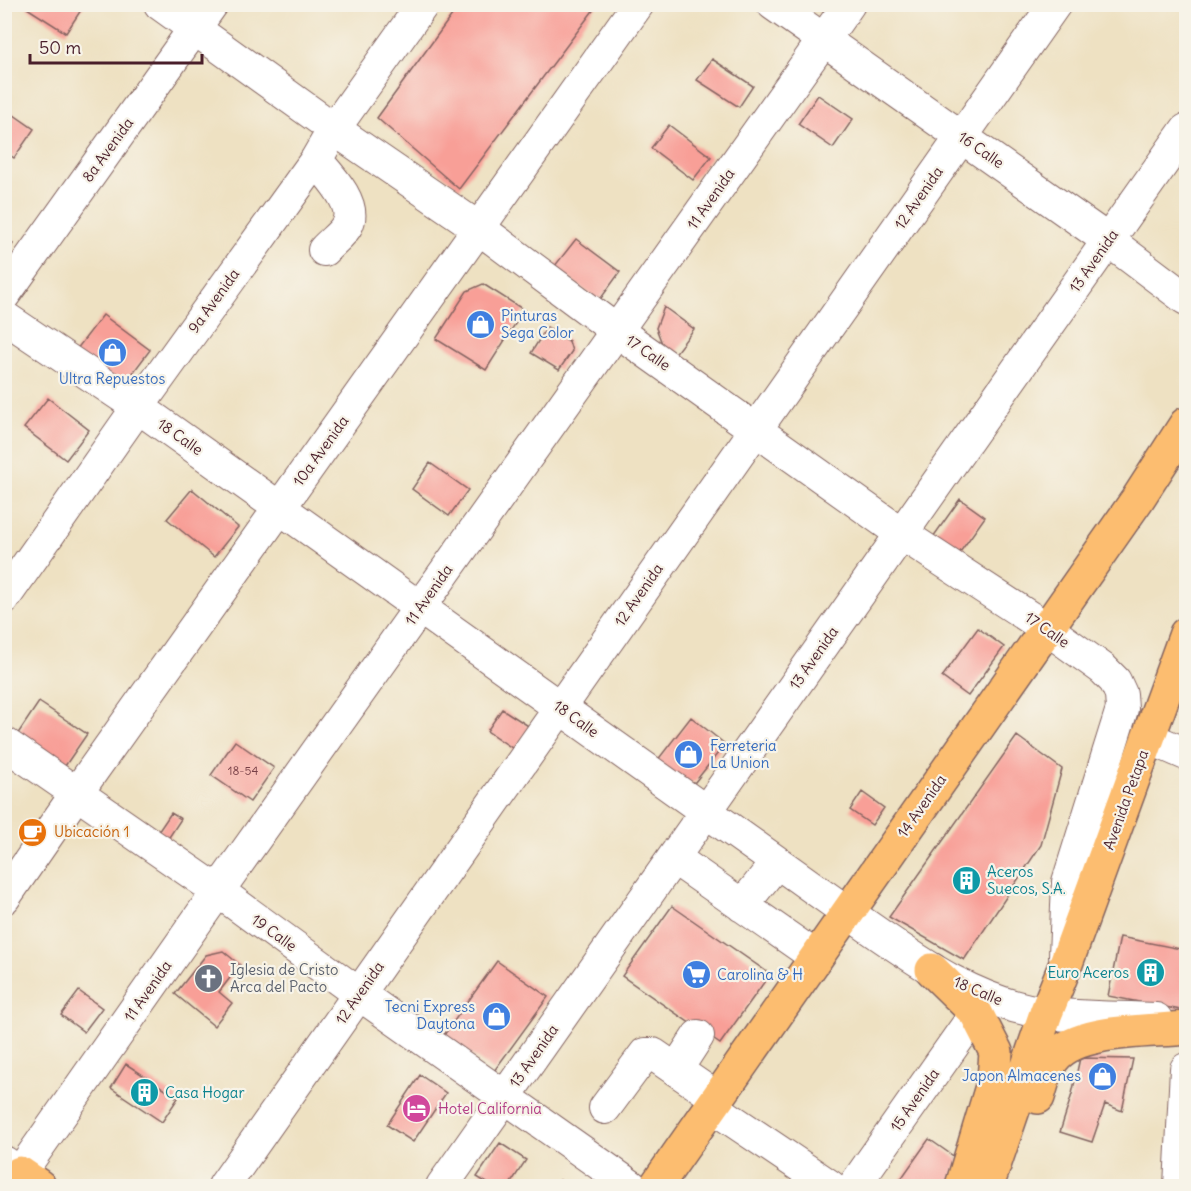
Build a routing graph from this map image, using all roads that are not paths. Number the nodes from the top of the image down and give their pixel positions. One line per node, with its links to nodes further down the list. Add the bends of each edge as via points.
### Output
1 (160, 4): 7 (street, 17 Calle)
2 (423, 4): 9 (street, 9a Avenida)
3 (638, 4): 13 (street, 10a Avenida)
4 (773, 4): 8 (street, 16 Calle)
5 (849, 4): 8 (street, 11 Avenida)
6 (1055, 4): 11 (street, 12 Avenida)
7 (203, 17): 9 (street, 17 Calle); 16 (street, 8a Avenida)
8 (824, 40): 11 (street, 16 Calle); 19 (street, 11 Avenida)
9 (334, 129): 12 (street, 9a Avenida); 13 (street, 17 Calle)
10 (1186, 130): 14 (street, 13 Avenida)
11 (962, 137): 14 (street, 16 Calle); 22 (street, 12 Avenida)
12 (316, 160): 15 (street, via 339,186 350,209 348,225); 20 (street, 9a Avenida)
13 (480, 229): 19 (street, 17 Calle); 23 (street, 10a Avenida)
14 (1109, 241): 17 (street, 16 Calle); 24 (street, 13 Avenida)
15 (324, 250)
16 (4, 295)
17 (1186, 299)
18 (4, 317): 20 (street, 18 Calle)
19 (617, 330): 22 (street, 17 Calle); 26 (street, 11 Avenida)
20 (138, 407): 23 (street, 18 Calle); 25 (street, 9a Avenida)
21 (1186, 424): 27 (main road, 14 Avenida)
22 (756, 430): 24 (street, 17 Calle); 29 (street, 12 Avenida)
23 (280, 509): 26 (street, 18 Calle); 34 (street, 10a Avenida)
24 (902, 534): 27 (street, 17 Calle); 35 (street, 13 Avenida)
25 (4, 598)
26 (419, 608): 29 (street, 18 Calle); 38 (street, 11 Avenida)
27 (1046, 628): 30 (street, 17 Calle, via 1115,681); 41 (main road, 14 Avenida)
28 (1186, 634): 31 (main road, Avenida Petapa)
29 (560, 708): 35 (street, 18 Calle); 45 (street, 12 Avenida)
30 (1122, 709): 43 (street, Avenida Petapa, via 1068,882)
31 (1149, 738): 33 (street); 43 (main road, Avenida Petapa)
32 (4, 743): 34 (street, 19 Calle)
33 (1186, 754)
34 (76, 794): 38 (street, 19 Calle); 39 (street, 10a Avenida)
35 (706, 812): 36 (street, 13 Avenida); 37 (street, 18 Calle)
36 (674, 858): 40 (street); 53 (street, 13 Avenida)
37 (777, 862): 40 (street); 41 (street, 18 Calle)
38 (218, 891): 45 (street, 19 Calle); 56 (street, 11 Avenida)
39 (4, 898)
40 (742, 906): 42 (street)
41 (847, 912): 42 (main road, 14 Avenida); 44 (street, 18 Calle)
42 (816, 957): 54 (main road, 14 Avenida)
43 (1065, 966): 47 (main road, Avenida Petapa)
44 (932, 970): 46 (main road); 47 (street, 18 Calle, via 990,999)
45 (359, 994): 53 (street, 19 Calle); 57 (street, 12 Avenida)
46 (976, 1013): 62 (street, 15 Avenida); 63 (main road, via 996,1052 994,1080)
47 (1046, 1013): 48 (street, 18 Calle); 64 (main road, Avenida Petapa)
48 (1184, 1026): 50 (street); 65 (main road, via 1090,1038 1054,1058)
49 (698, 1036): 52 (street)
50 (1186, 1062)
51 (1186, 1068): 66 (street)
52 (676, 1070): 54 (street); 55 (street, via 653,1054 645,1054)
53 (505, 1097): 58 (street, 13 Avenida); 59 (street, 19 Calle)
54 (714, 1102): 60 (main road, 14 Avenida); 61 (street)
55 (605, 1108)
56 (19, 1177)
57 (224, 1186)
58 (442, 1186)
59 (631, 1186)
60 (656, 1186)
61 (830, 1186)
62 (854, 1186)
63 (962, 1186)
64 (987, 1186)
65 (1008, 1186)
66 (1180, 1186)

